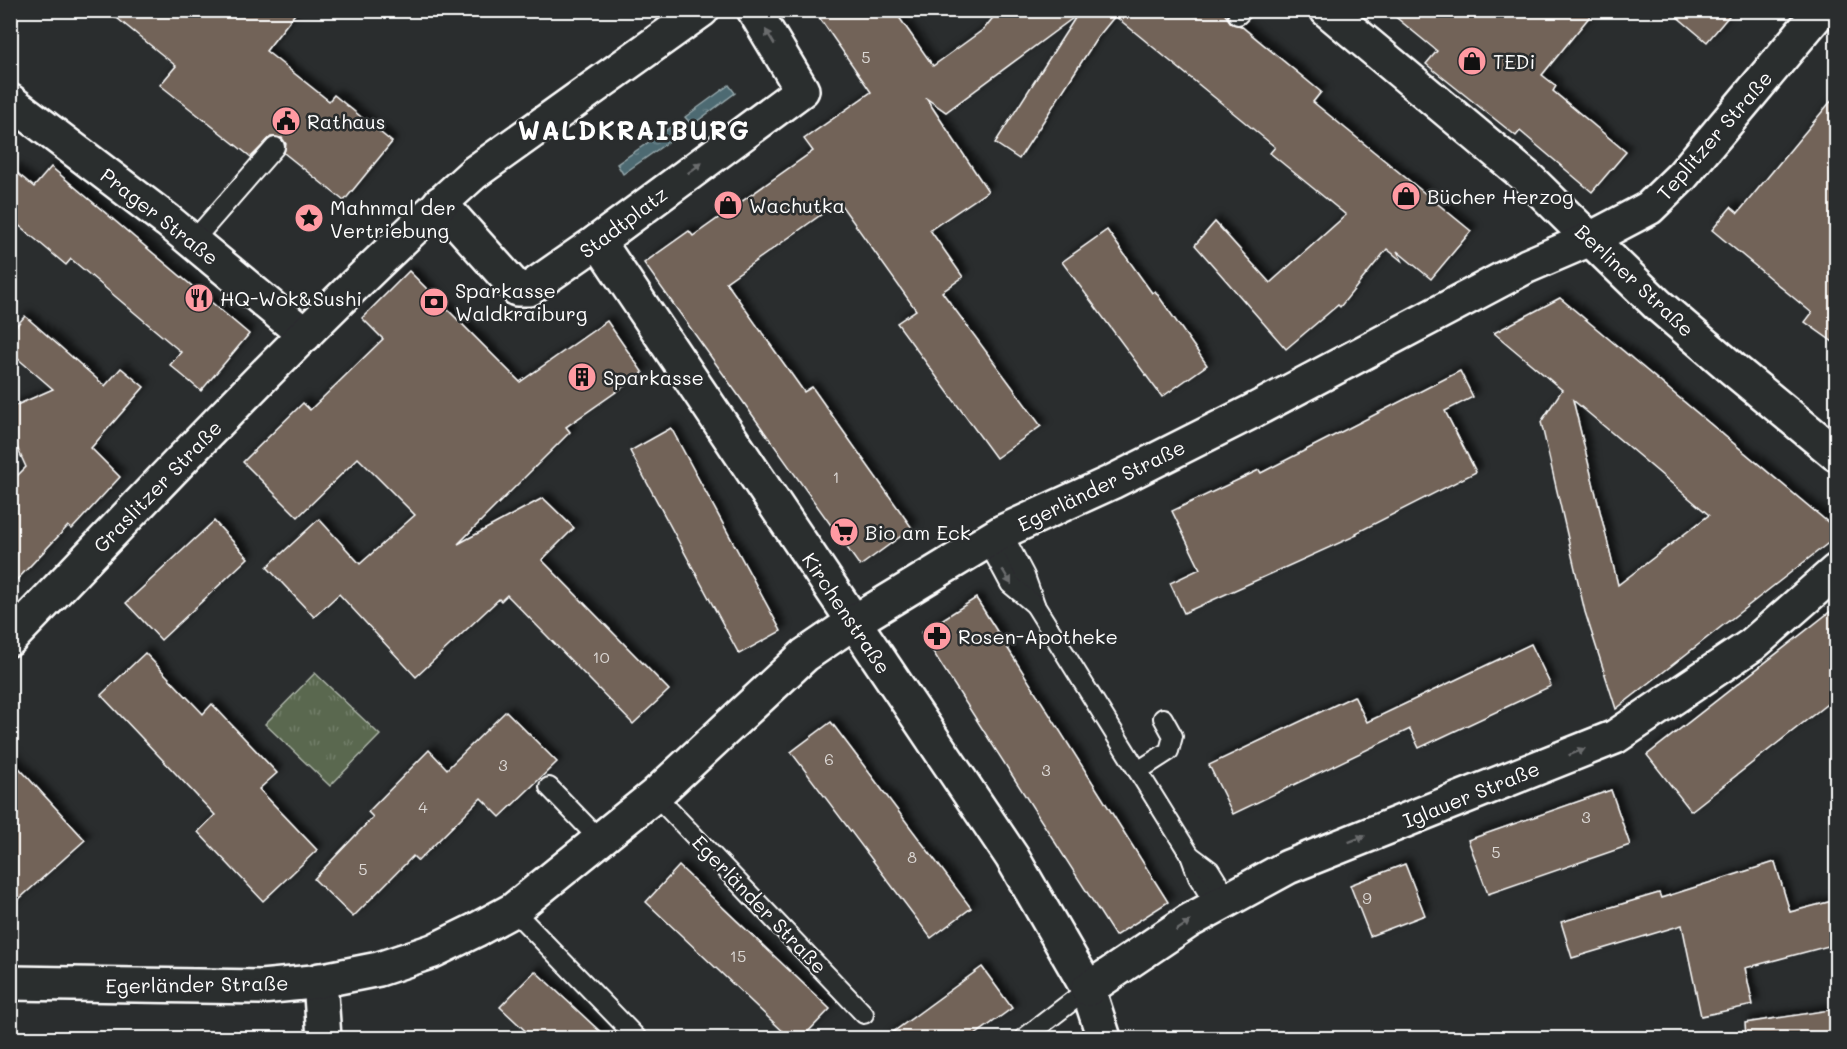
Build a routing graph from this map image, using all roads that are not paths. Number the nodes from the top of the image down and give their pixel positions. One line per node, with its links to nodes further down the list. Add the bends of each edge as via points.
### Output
1 (702, 10): 7 (street, via 474,173)
2 (754, 10): 10 (street, Stadtplatz, one-way to 2, via 802,90)
3 (1327, 10): 8 (street, Berliner Straße, via 1529,179)
4 (1821, 10): 8 (street, Teplitzer Straße, via 1682,176 1641,213)
5 (10, 101): 9 (street, Prager Straße)
6 (275, 147): 9 (lane)
7 (440, 203): 10 (street, Stadtplatz, via 518,289 529,289); 11 (street, Graslitzer Straße)
8 (1590, 239): 12 (street, Berliner Straße, via 1682,326); 13 (street, Egerländer Straße, via 1527,266 1251,412)
9 (193, 241): 11 (street, Prager Straße)
10 (598, 241): 15 (street, Kirchenstraße)
11 (305, 335): 16 (street, Graslitzer Straße)
12 (1836, 454)
13 (994, 537): 15 (street, Egerländer Straße); 18 (lane, via 1025,576 1036,607)
14 (1836, 571): 22 (street, Iglauer Straße, one-way to 14, via 1288,867 1615,737 1752,645)
15 (852, 623): 20 (street, Egerländer Straße, via 805,655); 26 (street, Kirchenstraße, via 1012,857)
16 (10, 639)
17 (1163, 718): 18 (lane, via 1173,736 1169,751)
18 (1138, 771): 22 (lane, via 1190,855 1198,877)
19 (549, 787): 21 (lane)
20 (655, 795): 21 (street, Egerländer Straße); 27 (lane, Egerländer Straße)
21 (600, 840): 23 (street, Egerländer Straße)
22 (1222, 903): 26 (street, Iglauer Straße, one-way to 22)
23 (513, 910): 24 (street, Egerländer Straße, via 433,951 379,969); 29 (lane)
24 (320, 980): 25 (street, Egerländer Straße, via 261,987); 28 (street)
25 (10, 983)
26 (1088, 989): 30 (lane); 31 (street, Kirchenstraße)
27 (864, 1014)
28 (324, 1038)
29 (637, 1038)
30 (1024, 1038)
31 (1104, 1038)

